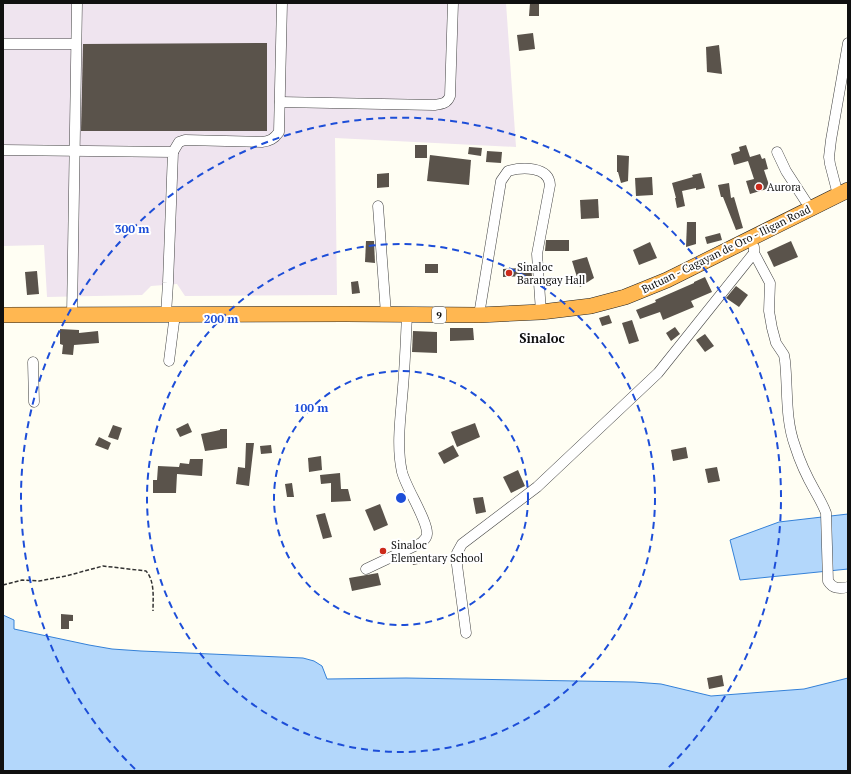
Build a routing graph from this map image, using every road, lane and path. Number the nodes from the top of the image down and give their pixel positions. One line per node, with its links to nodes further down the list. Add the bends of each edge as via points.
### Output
1 (77, 3): 6 (street)
2 (282, 3): 7 (street)
3 (452, 3): 7 (street, via 450,96 443,104 434,106)
4 (848, 42): 12 (street, via 829,156)
5 (3, 44): 6 (street)
6 (76, 44): 9 (street)
7 (280, 102): 10 (street, via 279,132 270,141 190,139 179,142)
8 (3, 150): 9 (street)
9 (75, 152): 10 (street); 22 (street)
10 (173, 152): 18 (street, via 168,283)
11 (778, 152): 14 (street, via 786,171)
12 (843, 192): 14 (highway, Butuan - Cagayan de Oro - Iligan Road / 9)
13 (378, 206): 19 (street)
14 (810, 208): 15 (highway, Butuan - Cagayan de Oro - Iligan Road / 9)
15 (753, 237): 16 (street); 17 (highway, Butuan - Cagayan de Oro - Iligan Road / 9, via 667,280 624,297 591,306)
16 (754, 253): 29 (street, via 770,283 769,311 776,343 785,361 789,423 794,445 826,513 828,581 836,588); 31 (street, via 653,378 537,487 462,544 456,565)
17 (541, 312): 23 (highway, Butuan - Cagayan de Oro - Iligan Road / 9); 23 (street, via 537,254 550,180 539,171 515,169 508,171 501,181)
18 (171, 314): 19 (highway, Butuan - Cagayan de Oro - Iligan Road / 9); 22 (highway, Butuan - Cagayan de Oro - Iligan Road / 9); 24 (street)
19 (386, 314): 20 (highway, Butuan - Cagayan de Oro - Iligan Road / 9)
20 (407, 314): 23 (highway, Butuan - Cagayan de Oro - Iligan Road / 9); 27 (street, via 400,454 402,472 426,525 427,533 426,539 421,543)
21 (3, 315): 22 (highway, Butuan - Cagayan de Oro - Iligan Road / 9)
22 (72, 315)
23 (479, 315)
24 (169, 360)
25 (33, 362): 26 (street)
26 (34, 402)
27 (366, 569)
28 (3, 585): 30 (path, via 22,580 39,581 103,566 146,571 152,584)
29 (848, 587)
30 (153, 611)
31 (466, 633)

